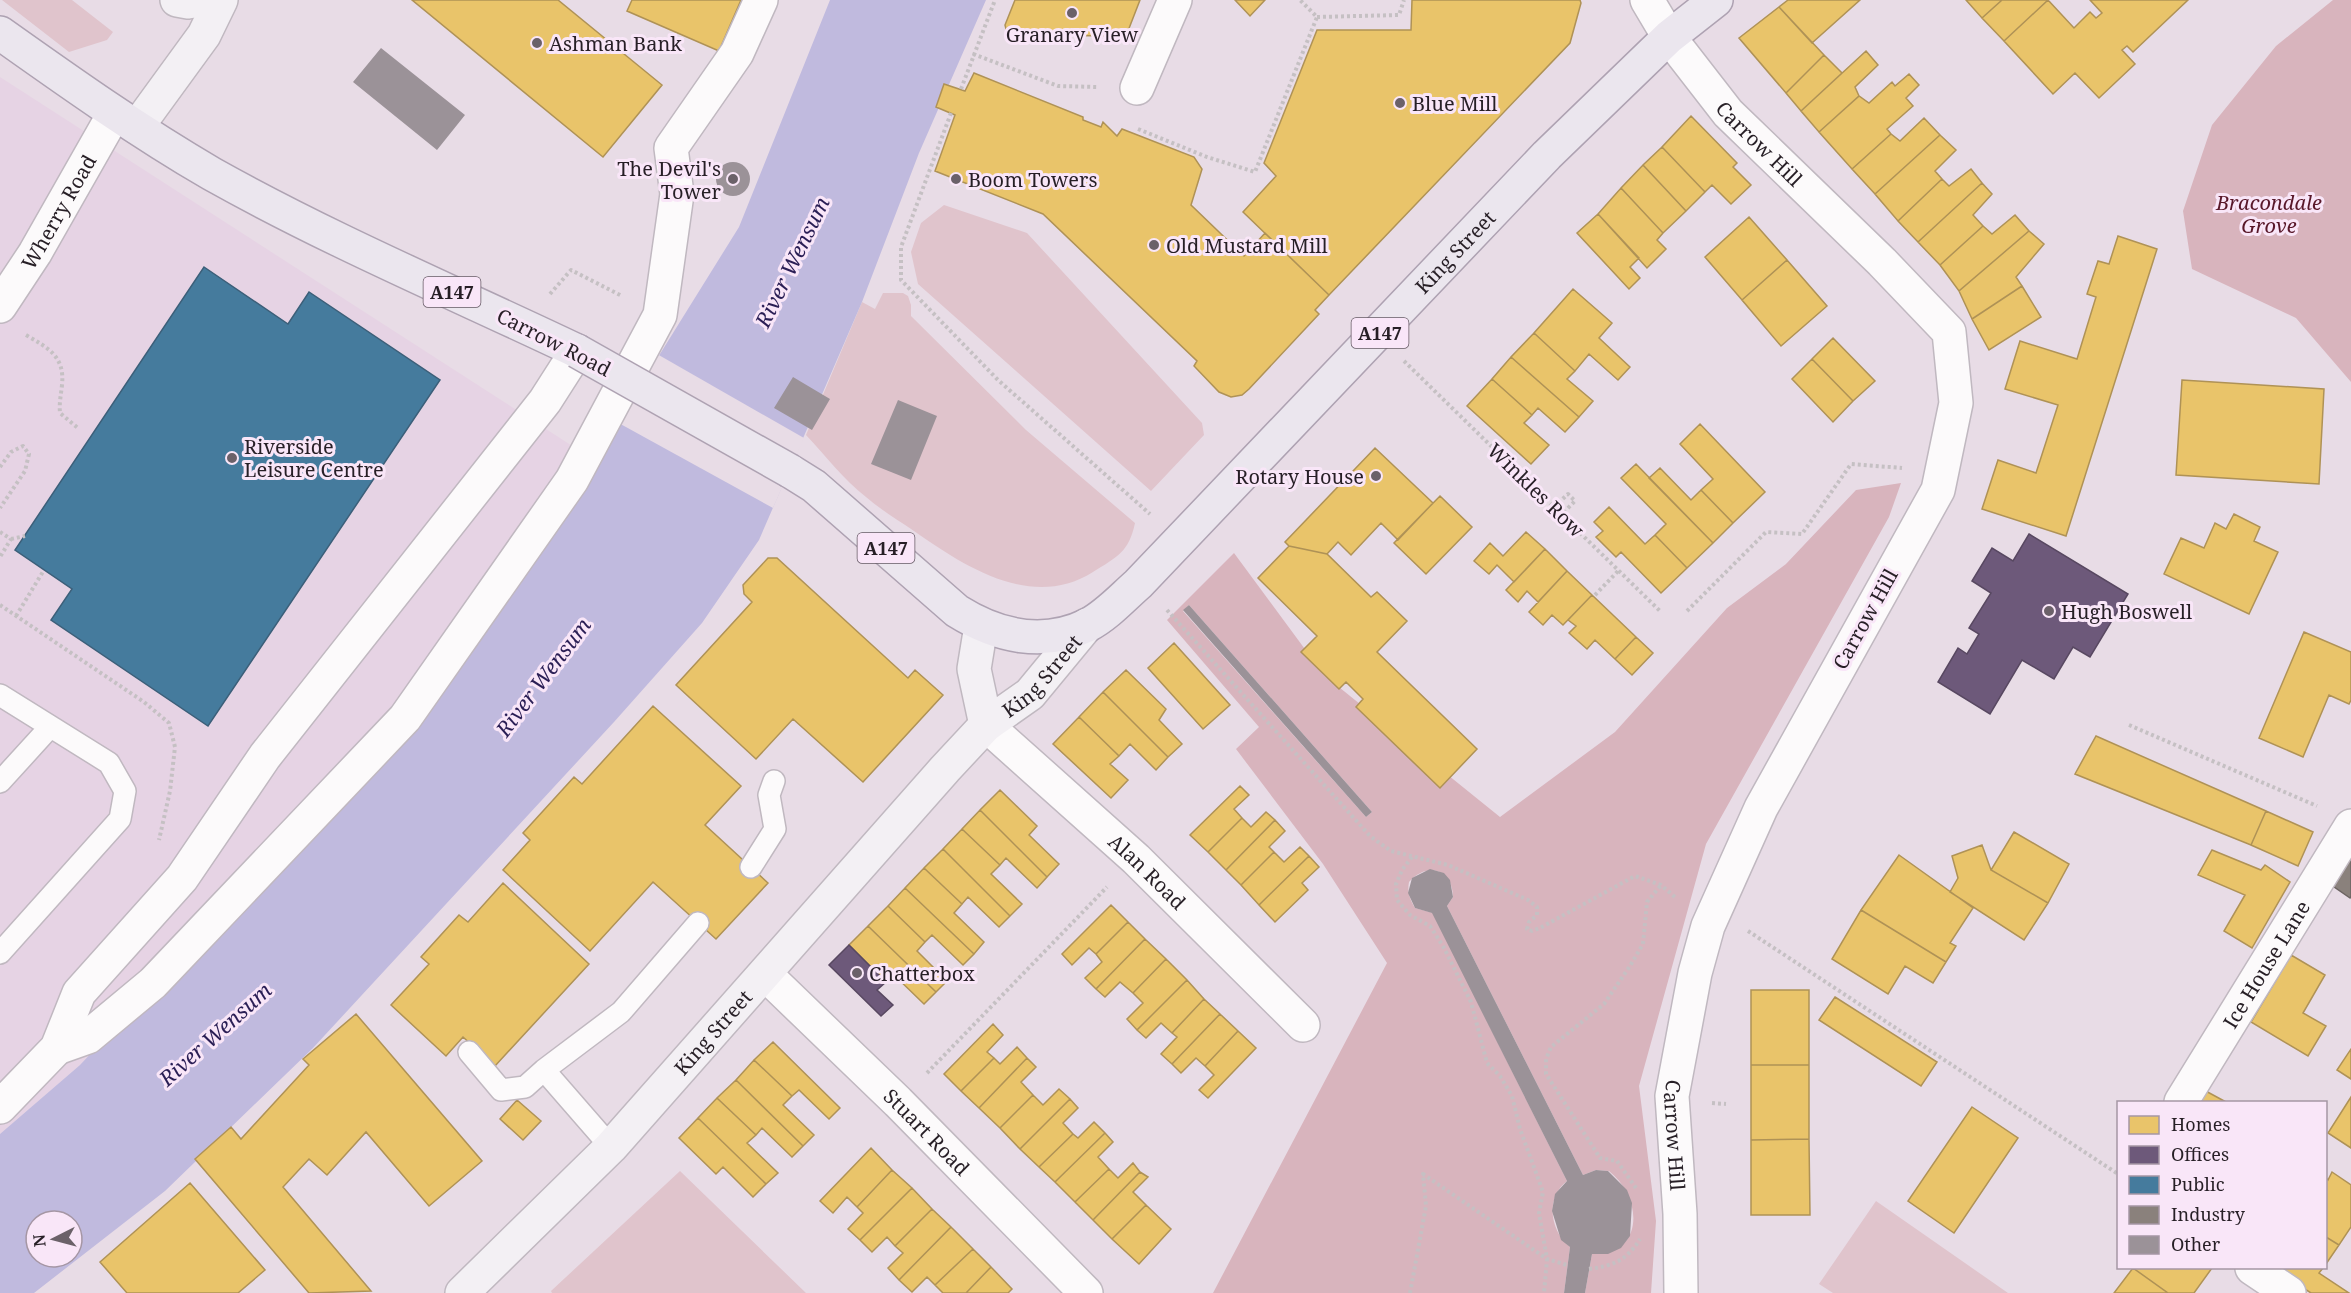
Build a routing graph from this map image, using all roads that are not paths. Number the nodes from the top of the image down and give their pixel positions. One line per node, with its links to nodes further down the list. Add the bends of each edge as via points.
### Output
1 (177, 0): 2 (street)
2 (200, 0)
3 (221, 0): 11 (street, via 204,35)
4 (761, 0): 27 (street, via 737,53 670,148 677,194 660,315 572,480 405,718 153,982 88,1037)
5 (1175, 0): 10 (street)
6 (1647, 0): 9 (street, Carrow Hill)
7 (1716, 0): 9 (main road, King Street / A147)
8 (0, 33): 11 (main road, A147)
9 (1669, 37): 14 (main road, King Street / A147, via 1547,155 1108,612); 36 (street, Carrow Hill, via 1728,113 1949,332 1956,403 1938,490 1761,808 1715,909 1695,972 1672,1096)
10 (1137, 88)
11 (125, 121): 12 (street, Wherry Road, via 35,253); 13 (main road, Carrow Road / A147, via 213,174 327,233)
12 (9, 318)
13 (577, 351): 15 (main road, Carrow Road / A147, bridge, via 814,486 957,611); 27 (street, via 544,400 265,756 182,878 79,993)
14 (1087, 625): 15 (main road, Carrow Road / A147, via 1050,637 1019,638); 17 (street, King Street, via 1030,694)
15 (981, 626): 17 (street, via 975,669)
16 (0, 695): 18 (lane)
17 (986, 725): 25 (street, King Street); 26 (street, Alan Road, via 1136,859)
18 (50, 727): 20 (lane); 24 (lane, via 109,763 125,791 120,819)
19 (774, 781): 22 (lane, via 769,795 775,829)
20 (0, 783)
21 (2351, 826): 30 (street, Ice House Lane)
22 (751, 867)
23 (698, 923): 29 (lane, via 621,1012)
24 (0, 953)
25 (765, 974): 32 (street, King Street); 35 (street, Stuart Road)
26 (1303, 1025)
27 (57, 1048): 31 (street)
28 (469, 1052): 29 (lane, via 501,1090 525,1087)
29 (544, 1070): 32 (lane)
30 (2182, 1101)
31 (0, 1107)
32 (611, 1147): 34 (street, King Street)
33 (2253, 1269): 37 (street)
34 (462, 1293)
35 (1086, 1293)
36 (1681, 1293)
37 (2289, 1293)

